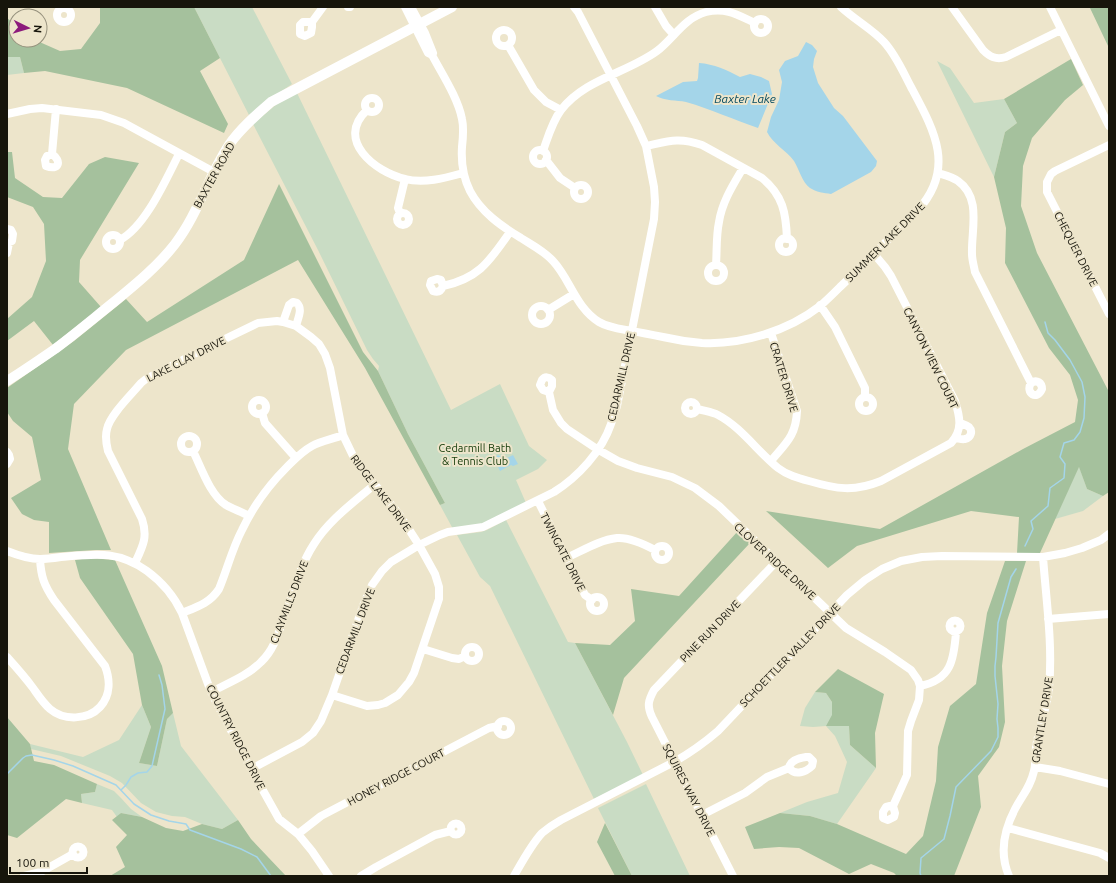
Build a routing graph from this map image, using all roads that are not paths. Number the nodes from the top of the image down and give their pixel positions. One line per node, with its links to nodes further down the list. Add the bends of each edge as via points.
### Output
1 (323, 7): 11 (street)
2 (405, 7): 13 (street)
3 (412, 7): 13 (street)
4 (452, 7): 13 (main road, BAXTER ROAD)
5 (655, 7): 15 (street)
6 (842, 7): 32 (street, SUMMER LAKE DRIVE, via 881,39 894,57 935,135)
7 (952, 7): 14 (street, via 983,50 994,58 1006,57)
8 (1050, 7): 14 (street)
9 (577, 9): 17 (street, CEDARMILL DRIVE)
10 (722, 9): 12 (street); 15 (street, via 699,14)
11 (312, 22)
12 (756, 22)
13 (417, 24): 30 (main road, BAXTER ROAD, via 271,102 235,137); 31 (street, via 428,53 456,102 462,119)
14 (1061, 30): 22 (street)
15 (674, 35): 17 (street, via 656,51)
16 (508, 45): 20 (street, via 534,90 546,102)
17 (610, 75): 20 (street, via 581,92); 24 (street, CEDARMILL DRIVE)
18 (56, 109): 21 (street, via 30,109); 26 (street); 27 (street, via 92,113 118,120)
19 (367, 110): 33 (street, via 358,121 355,134 361,152 379,168)
20 (560, 110): 25 (street)
21 (7, 114)
22 (1109, 126)
23 (1109, 144): 48 (street, CHEQUER DRIVE, via 1055,171 1047,182 1047,192)
24 (646, 146): 29 (street, via 686,140 702,145); 51 (street, CEDARMILL DRIVE, via 653,180 654,219)
25 (543, 151): 28 (street); 28 (street, via 537,151 533,159 540,164)
26 (52, 154)
27 (179, 154): 30 (street); 39 (street, via 147,212 126,237)
28 (546, 160): 34 (street, via 560,178)
29 (743, 168): 38 (street, via 762,178 775,191 785,213); 43 (street, via 721,211)
30 (214, 172): 53 (main road, BAXTER ROAD, via 190,220 165,257 102,312)
31 (463, 173): 33 (street, via 428,180); 37 (street, SUMMER LAKE DRIVE, via 480,206)
32 (938, 173): 42 (street, SUMMER LAKE DRIVE, via 925,203); 54 (street, via 959,181 969,193 974,210 972,254 975,272)
33 (405, 179): 35 (street, via 398,208)
34 (575, 188)
35 (400, 213)
36 (7, 229): 40 (street, via 13,234 12,241)
37 (510, 232): 44 (street, via 482,268 465,279); 45 (street, SUMMER LAKE DRIVE, via 551,259)
38 (787, 239)
39 (120, 240)
40 (8, 243): 41 (street)
41 (7, 253)
42 (874, 254): 46 (street, SUMMER LAKE DRIVE); 59 (street, CANYON VIEW COURT, via 891,276 955,401)
43 (716, 265)
44 (443, 286)
45 (574, 294): 47 (street); 51 (street, SUMMER LAKE DRIVE, via 599,322 609,327)
46 (820, 306): 52 (street, SUMMER LAKE DRIVE); 56 (street, via 835,327 865,388)
47 (548, 310)
48 (1109, 314)
49 (286, 322): 50 (street, RIDGE LAKE DRIVE); 50 (street, via 289,305 297,303 300,310); 79 (street, LAKE CLAY DRIVE, via 258,323 146,379 110,420 106,435 108,451 145,527 144,544)
50 (296, 326): 60 (street, RIDGE LAKE DRIVE, via 311,336 325,354)
51 (631, 331): 52 (street, SUMMER LAKE DRIVE, via 682,341 709,343 734,341); 62 (street, CEDARMILL DRIVE, via 617,406 611,425)
52 (771, 333): 66 (street, CRATER DRIVE, via 797,411 797,419 788,442)
53 (7, 381)
54 (1031, 383)
55 (549, 392): 62 (street, CLOVER RIDGE DRIVE, via 553,410 561,423)
56 (865, 397)
57 (698, 409): 66 (street, via 723,418)
58 (262, 413): 65 (street, via 266,423)
59 (960, 423): 61 (street, CANYON VIEW COURT); 61 (street, via 969,427 970,437)
60 (343, 436): 65 (street, via 322,441); 68 (street, RIDGE LAKE DRIVE, via 355,460)
61 (955, 438): 66 (street, via 951,443 881,481 855,488 828,486 790,475)
62 (597, 449): 69 (street, CEDARMILL DRIVE, via 591,459 565,486); 78 (street, CLOVER RIDGE DRIVE, via 626,465 672,477 695,488 719,506)
63 (193, 451): 70 (street, via 207,480 221,500)
64 (7, 452): 67 (street, via 10,460)
65 (296, 458): 70 (street, via 263,494)
66 (771, 461)
67 (7, 464)
68 (374, 484): 72 (street, RIDGE LAKE DRIVE, via 399,514); 90 (street, CLAYMILLS DRIVE, via 332,521 314,544 299,574 280,631 268,654 247,673)
69 (538, 501): 72 (street, CEDARMILL DRIVE, via 484,527 448,532); 76 (street, TWINGATE DRIVE)
70 (249, 516): 81 (street, via 216,594 209,601)
71 (1109, 534): 75 (street, SCHOETTLER VALLEY DRIVE, via 1101,540 1065,554)
72 (419, 545): 86 (street, RIDGE LAKE DRIVE, via 439,587 439,599); 91 (street, CEDARMILL DRIVE, via 391,562 372,585)
73 (655, 550): 76 (street, via 636,541 617,538)
74 (7, 551): 77 (street, COUNTRY RIDGE DRIVE)
75 (1043, 557): 82 (street, SCHOETTLER VALLEY DRIVE, via 922,557 901,561 864,580); 84 (street, GRANTLEY DRIVE)
76 (566, 558): 80 (street, TWINGATE DRIVE, via 585,595)
77 (40, 559): 79 (street, COUNTRY RIDGE DRIVE, via 102,554 125,558); 88 (street, via 42,579 47,589 105,666 109,684 104,701 93,712 80,718 59,715 50,709)
78 (776, 562): 82 (street, CLOVER RIDGE DRIVE); 92 (street, PINE RUN DRIVE, via 654,690)
79 (135, 563): 81 (street, COUNTRY RIDGE DRIVE, via 158,579 177,601)
80 (592, 600)
81 (182, 613): 90 (street, COUNTRY RIDGE DRIVE)
82 (830, 613): 89 (street, CLOVER RIDGE DRIVE, via 850,631 911,670); 94 (street, SCHOETTLER VALLEY DRIVE, via 718,731)
83 (1109, 614): 84 (street)
84 (1048, 619): 95 (street, GRANTLEY DRIVE, via 1049,688 1036,748)
85 (956, 632): 89 (street, via 955,651 950,666 938,680)
86 (423, 649): 87 (street, via 452,658 459,659); 91 (street, RIDGE LAKE DRIVE, via 409,682 398,695 385,703 367,706)
87 (465, 656)
88 (7, 657)
89 (920, 686): 99 (street, via 919,700 908,731 907,775)
90 (211, 692): 97 (street, COUNTRY RIDGE DRIVE)
91 (332, 695): 97 (street, CEDARMILL DRIVE, via 313,733 302,742)
92 (648, 704): 94 (street, SQUIRES WAY DRIVE)
93 (498, 726): 103 (street, HONEY RIDGE COURT, via 489,728 321,816)
94 (674, 762): 100 (street, SQUIRES WAY DRIVE); 109 (street, SCHOETTLER VALLEY DRIVE, via 551,826 536,841)
95 (1035, 767): 98 (street); 101 (street, GRANTLEY DRIVE, via 1031,783 1010,819)
96 (789, 768): 100 (street, via 767,777 745,793)
97 (251, 769): 103 (street, COUNTRY RIDGE DRIVE, via 279,819)
98 (1109, 784)
99 (893, 806)
100 (702, 815): 110 (street, SQUIRES WAY DRIVE)
101 (1008, 828): 105 (street); 111 (street, GRANTLEY DRIVE, via 1003,849)
102 (451, 831): 108 (street, via 435,835)
103 (298, 834): 107 (street, COUNTRY RIDGE DRIVE)
104 (73, 854): 106 (street, via 41,872)
105 (1109, 858)
106 (24, 876)
107 (330, 876)
108 (361, 876)
109 (514, 876)
110 (733, 876)
111 (1008, 876)

